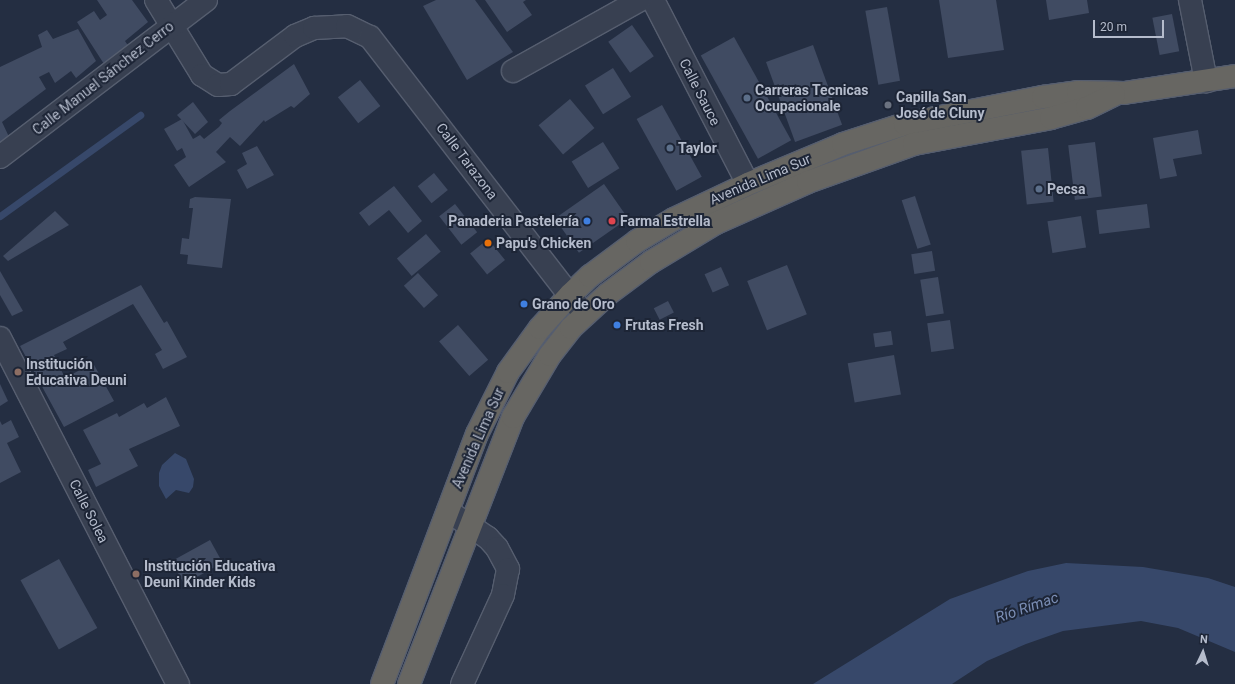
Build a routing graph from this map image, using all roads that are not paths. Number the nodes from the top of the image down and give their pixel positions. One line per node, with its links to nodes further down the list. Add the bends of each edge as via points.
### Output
1 (156, 0): 6 (street)
2 (206, 0): 6 (street, Calle Manuel Sánchez Cerro)
3 (640, 0): 7 (street)
4 (653, 0): 12 (street, Calle Sauce)
5 (1190, 0): 9 (street)
6 (172, 24): 11 (street, Calle Manuel Sánchez Cerro); 13 (street, Calle Tarazona, via 202,75 212,83 225,85 239,79 295,36 314,28 336,24 359,30 379,46)
7 (513, 70)
8 (1235, 76): 9 (highway, Avenida Lima Sur)
9 (1206, 81): 10 (highway, Avenida Lima Sur)
10 (1119, 93): 12 (highway, Avenida Lima Sur, via 1078,92 1043,97 905,124 843,144); 14 (highway, Avenida Lima Sur, via 1087,108 1051,118 914,144 789,190 716,223 683,242 629,278)
11 (0, 157)
12 (748, 184): 13 (highway, Avenida Lima Sur, via 674,219 637,241 590,276)
13 (570, 295): 14 (street, Calle Tarazona); 16 (highway, Avenida Lima Sur, via 540,328 508,372 478,434)
14 (585, 315): 17 (highway, Avenida Lima Sur, via 550,355 525,394 499,447)
15 (0, 338): 18 (street, Calle Solea)
16 (448, 511): 17 (street); 19 (highway, Avenida Lima Sur)
17 (470, 524): 20 (highway, Avenida Lima Sur); 21 (street, via 497,548 505,561 508,578 484,639)
18 (178, 684)
19 (382, 684)
20 (409, 684)
21 (462, 684)

